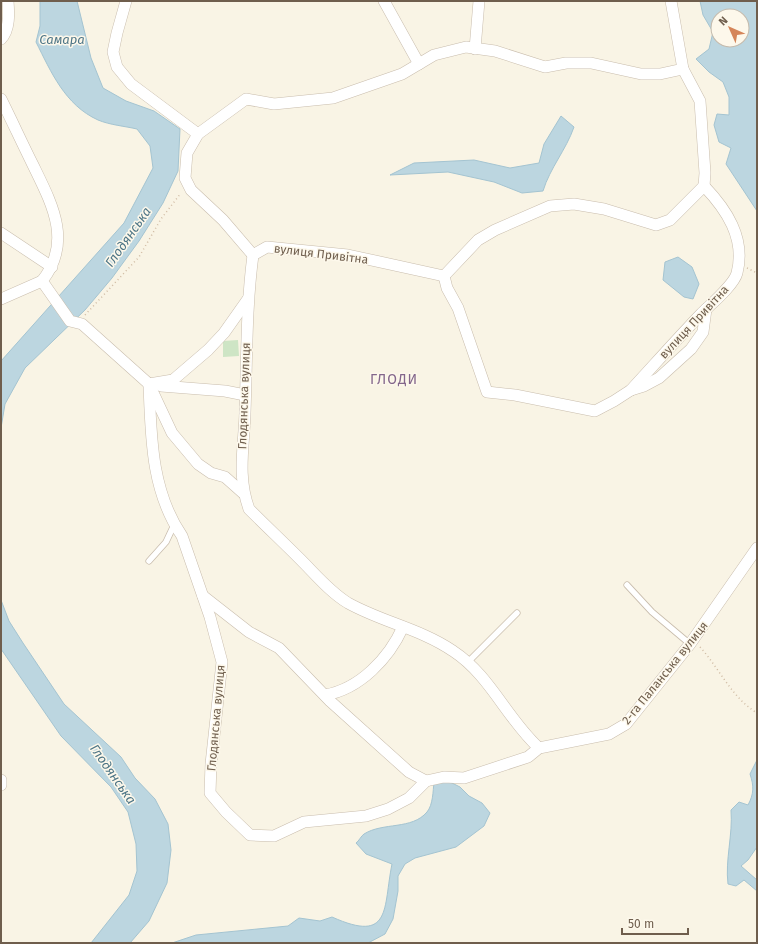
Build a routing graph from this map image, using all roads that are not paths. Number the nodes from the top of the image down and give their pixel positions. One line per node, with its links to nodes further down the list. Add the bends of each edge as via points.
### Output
1 (8, 1): 6 (street, via 8,26)
2 (126, 1): 11 (street, via 113,52 116,67 132,84)
3 (384, 1): 8 (street)
4 (479, 1): 7 (street)
5 (671, 1): 9 (street)
6 (1, 40)
7 (475, 49): 8 (street, via 466,47 434,55); 9 (street, via 495,52 544,67 566,63 591,64 641,74 660,74)
8 (419, 64): 11 (street, via 402,74 333,98 274,104 246,99)
9 (683, 69): 12 (street, via 700,101)
10 (1, 99): 15 (street, via 50,200 57,223 58,243)
11 (198, 134): 14 (street, via 187,153 185,178 190,190 223,220)
12 (704, 186): 16 (street, via 670,220 656,225 604,209 574,204 550,206 478,240); 20 (street, вулиця Привітна, via 722,205 734,229 739,250 737,274)
13 (1, 233): 15 (street)
14 (253, 255): 16 (street, вулиця Привітна, via 267,247 348,255); 18 (street, Глодянська вулиця)
15 (52, 266): 17 (street)
16 (444, 276): 22 (street, вулиця Привітна, via 458,308 487,392 595,411)
17 (42, 281): 19 (street); 21 (street, via 70,320 82,324)
18 (248, 298): 21 (street, Глодянська вулиця, via 224,333 208,350 173,380); 23 (street, Глодянська вулиця)
19 (1, 299)
20 (706, 309): 22 (street, вулиця Привітна); 22 (street, via 703,332 691,349 660,378)
21 (149, 384): 23 (street); 24 (street, via 172,433 198,464 211,473 225,477); 25 (street, Глодянська вулиця, via 151,432 159,489)
22 (631, 390)
23 (245, 395): 24 (street, Глодянська вулиця, via 241,460)
24 (243, 493): 31 (street, via 249,510 331,590 349,603)
25 (174, 525): 27 (lane, via 166,542); 29 (street, Глодянська вулиця, via 182,536)
26 (757, 548): 32 (street, 2-га Паланська вулиця)
27 (149, 561)
28 (628, 585): 32 (lane, via 652,612)
29 (202, 596): 34 (street, via 249,632 279,648); 37 (street, Глодянська вулиця, via 222,662 210,793 250,834 274,836 304,822 366,816 388,809 409,798)
30 (517, 613): 33 (lane)
31 (403, 627): 33 (street, via 454,651); 34 (street, via 396,643 374,668 337,693)
32 (690, 644): 35 (street, 2-га Паланська вулиця, via 626,724 609,734)
33 (467, 664): 35 (street, via 505,705 524,734)
34 (325, 695): 37 (street, via 409,772)
35 (539, 748): 37 (street, 2-га Паланська вулиця, via 528,757 471,776)
36 (1, 780): 38 (street)
37 (426, 781)
38 (1, 785)

